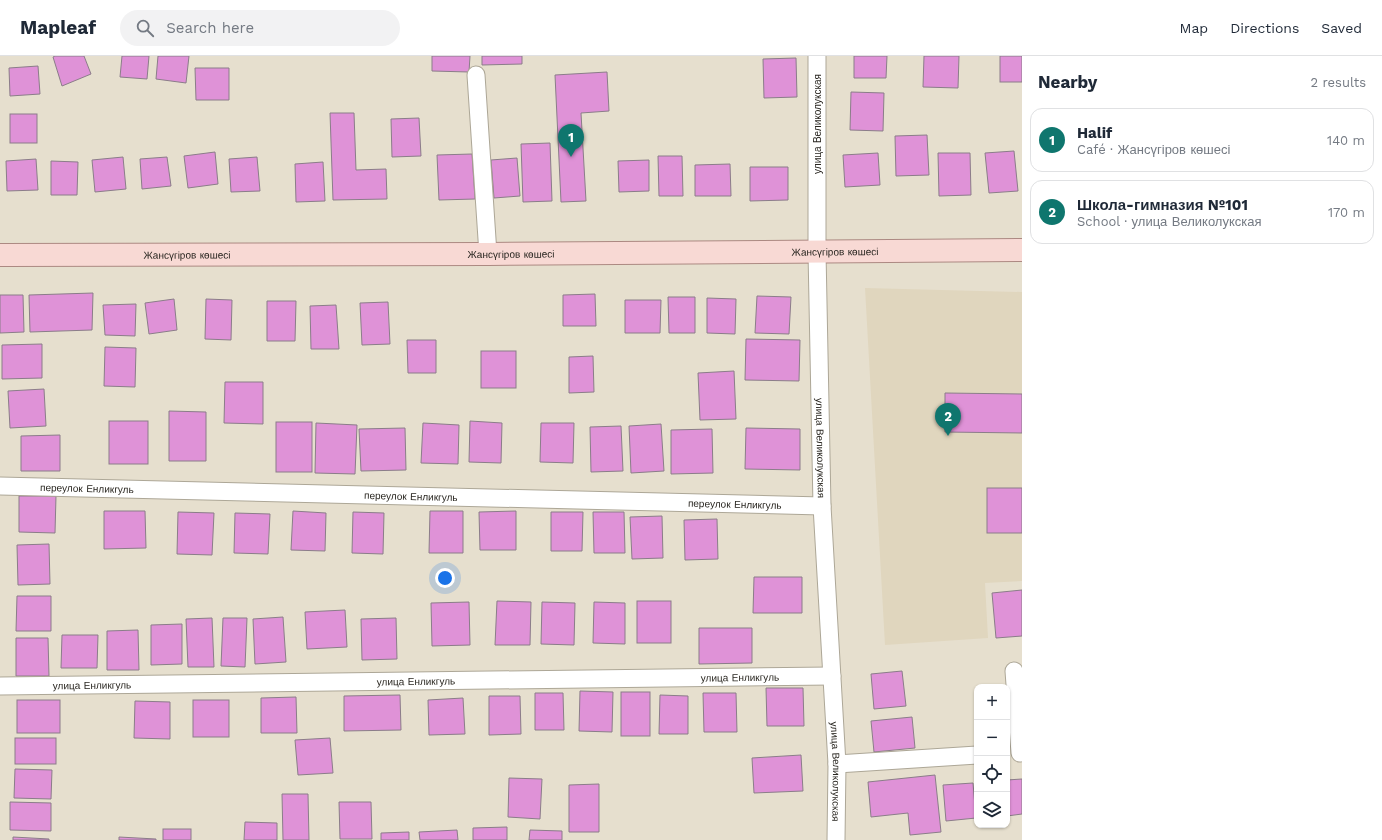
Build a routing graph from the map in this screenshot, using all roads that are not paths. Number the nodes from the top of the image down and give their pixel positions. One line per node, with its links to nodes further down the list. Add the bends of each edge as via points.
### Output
1 (817, 56): 4 (street, улица Великолукская)
2 (476, 75): 5 (street)
3 (1022, 250): 4 (main road, Жансүгіров көшесі)
4 (817, 252): 5 (main road, Жансүгіров көшесі); 8 (street, улица Великолукская)
5 (488, 254): 6 (main road, Жансүгіров көшесі)
6 (0, 255)
7 (0, 486): 8 (street, переулок Енликгуль)
8 (822, 506): 10 (street, улица Великолукская)
9 (1014, 671): 12 (street)
10 (832, 676): 11 (street, улица Енликгуль); 14 (street, улица Великолукская)
11 (0, 686)
12 (1016, 753)
13 (974, 755): 14 (street)
14 (837, 764): 15 (street, улица Великолукская)
15 (836, 840)

